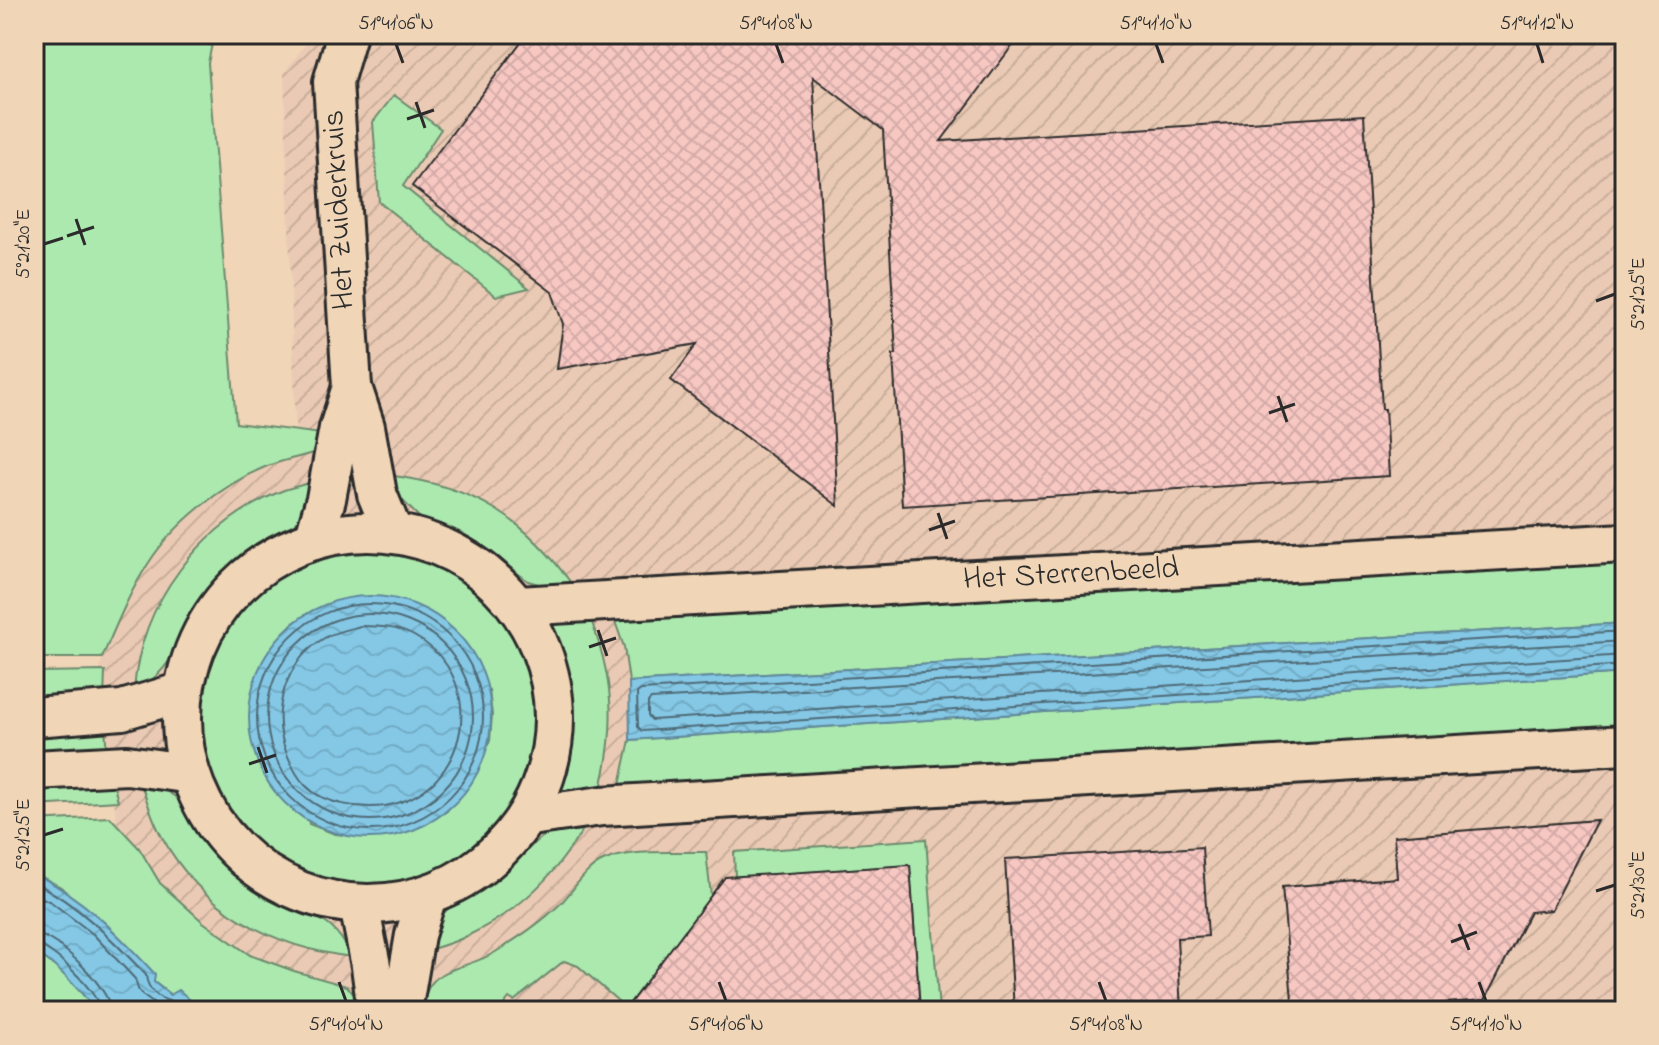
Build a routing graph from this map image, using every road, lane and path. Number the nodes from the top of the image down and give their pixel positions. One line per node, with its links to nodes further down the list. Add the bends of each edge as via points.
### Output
1 (347, 34): 2 (street, Het Zuiderkruis, via 333,82)
2 (352, 387): 3 (street, Het Zuiderkruis, via 377,494); 4 (street, Het Zuiderkruis)
3 (393, 533): 4 (street, via 350,531); 6 (street, via 407,533 467,559)
4 (314, 540): 7 (street, via 241,579 195,645)
5 (1625, 543): 6 (street, Het Sterrenbeeld)
6 (518, 606): 12 (street, via 540,646 554,726 551,759)
7 (179, 693): 8 (street, via 122,710); 11 (street, via 178,737)
8 (34, 717)
9 (1625, 745): 12 (street, via 602,806)
10 (34, 770): 11 (street, via 127,765)
11 (185, 773): 14 (street, via 225,834 272,876 330,901)
12 (530, 816): 13 (street, via 498,856 468,880)
13 (426, 899): 14 (street); 16 (street)
14 (359, 905): 15 (street)
15 (377, 1011)
16 (402, 1011)

